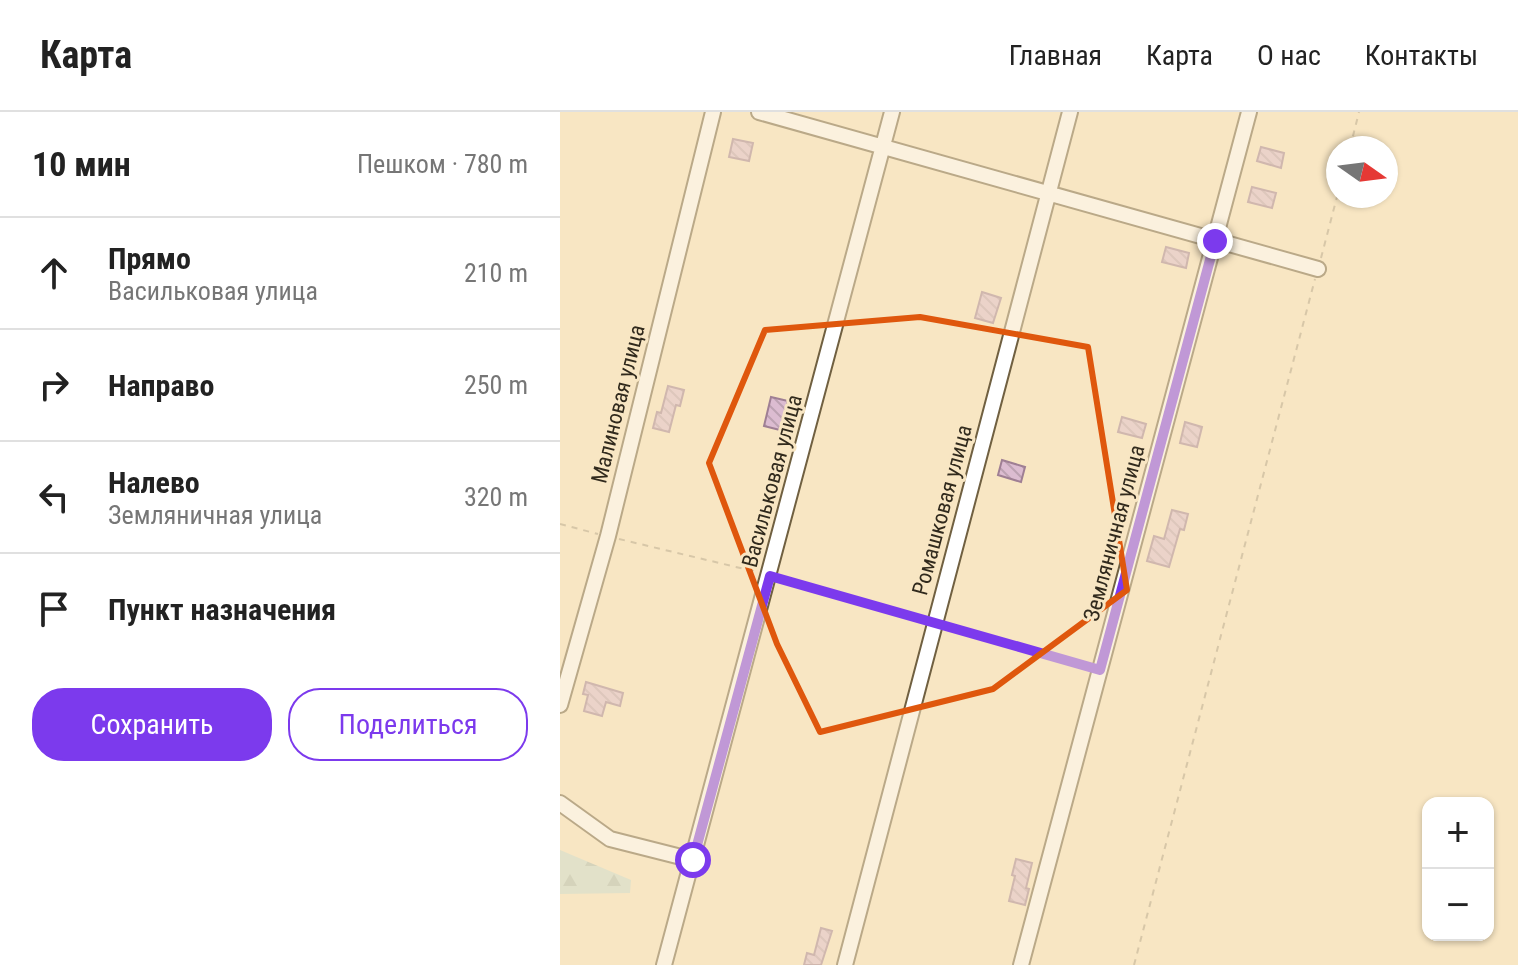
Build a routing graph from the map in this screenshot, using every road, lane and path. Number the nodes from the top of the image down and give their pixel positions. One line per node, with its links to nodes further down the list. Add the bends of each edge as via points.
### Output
1 (713, 112): 14 (street, Малиновая улица)
2 (759, 112): 8 (street)
3 (892, 112): 8 (street, Васильковая улица)
4 (1070, 112): 9 (street, Ромашковая улица)
5 (1249, 112): 11 (street, Земляничная улица)
6 (1359, 112): 7 (path)
7 (1353, 136)
8 (883, 146): 9 (street); 15 (street, Васильковая улица)
9 (1048, 193): 11 (street); 16 (street, Ромашковая улица)
10 (1334, 208): 12 (path)
11 (1215, 241): 12 (street); 17 (street, Земляничная улица)
12 (1318, 269): 24 (path)
13 (560, 524): 14 (path)
14 (608, 536): 15 (path); 18 (street, Малиновая улица)
15 (770, 576): 16 (path); 20 (street, Васильковая улица)
16 (935, 623): 17 (path); 22 (street, Ромашковая улица)
17 (1100, 670): 23 (street, Земляничная улица)
18 (560, 705)
19 (560, 803): 20 (street, via 610,839)
20 (693, 860): 21 (street, Васильковая улица)
21 (664, 965)
22 (845, 965)
23 (1021, 965)
24 (1134, 965)

